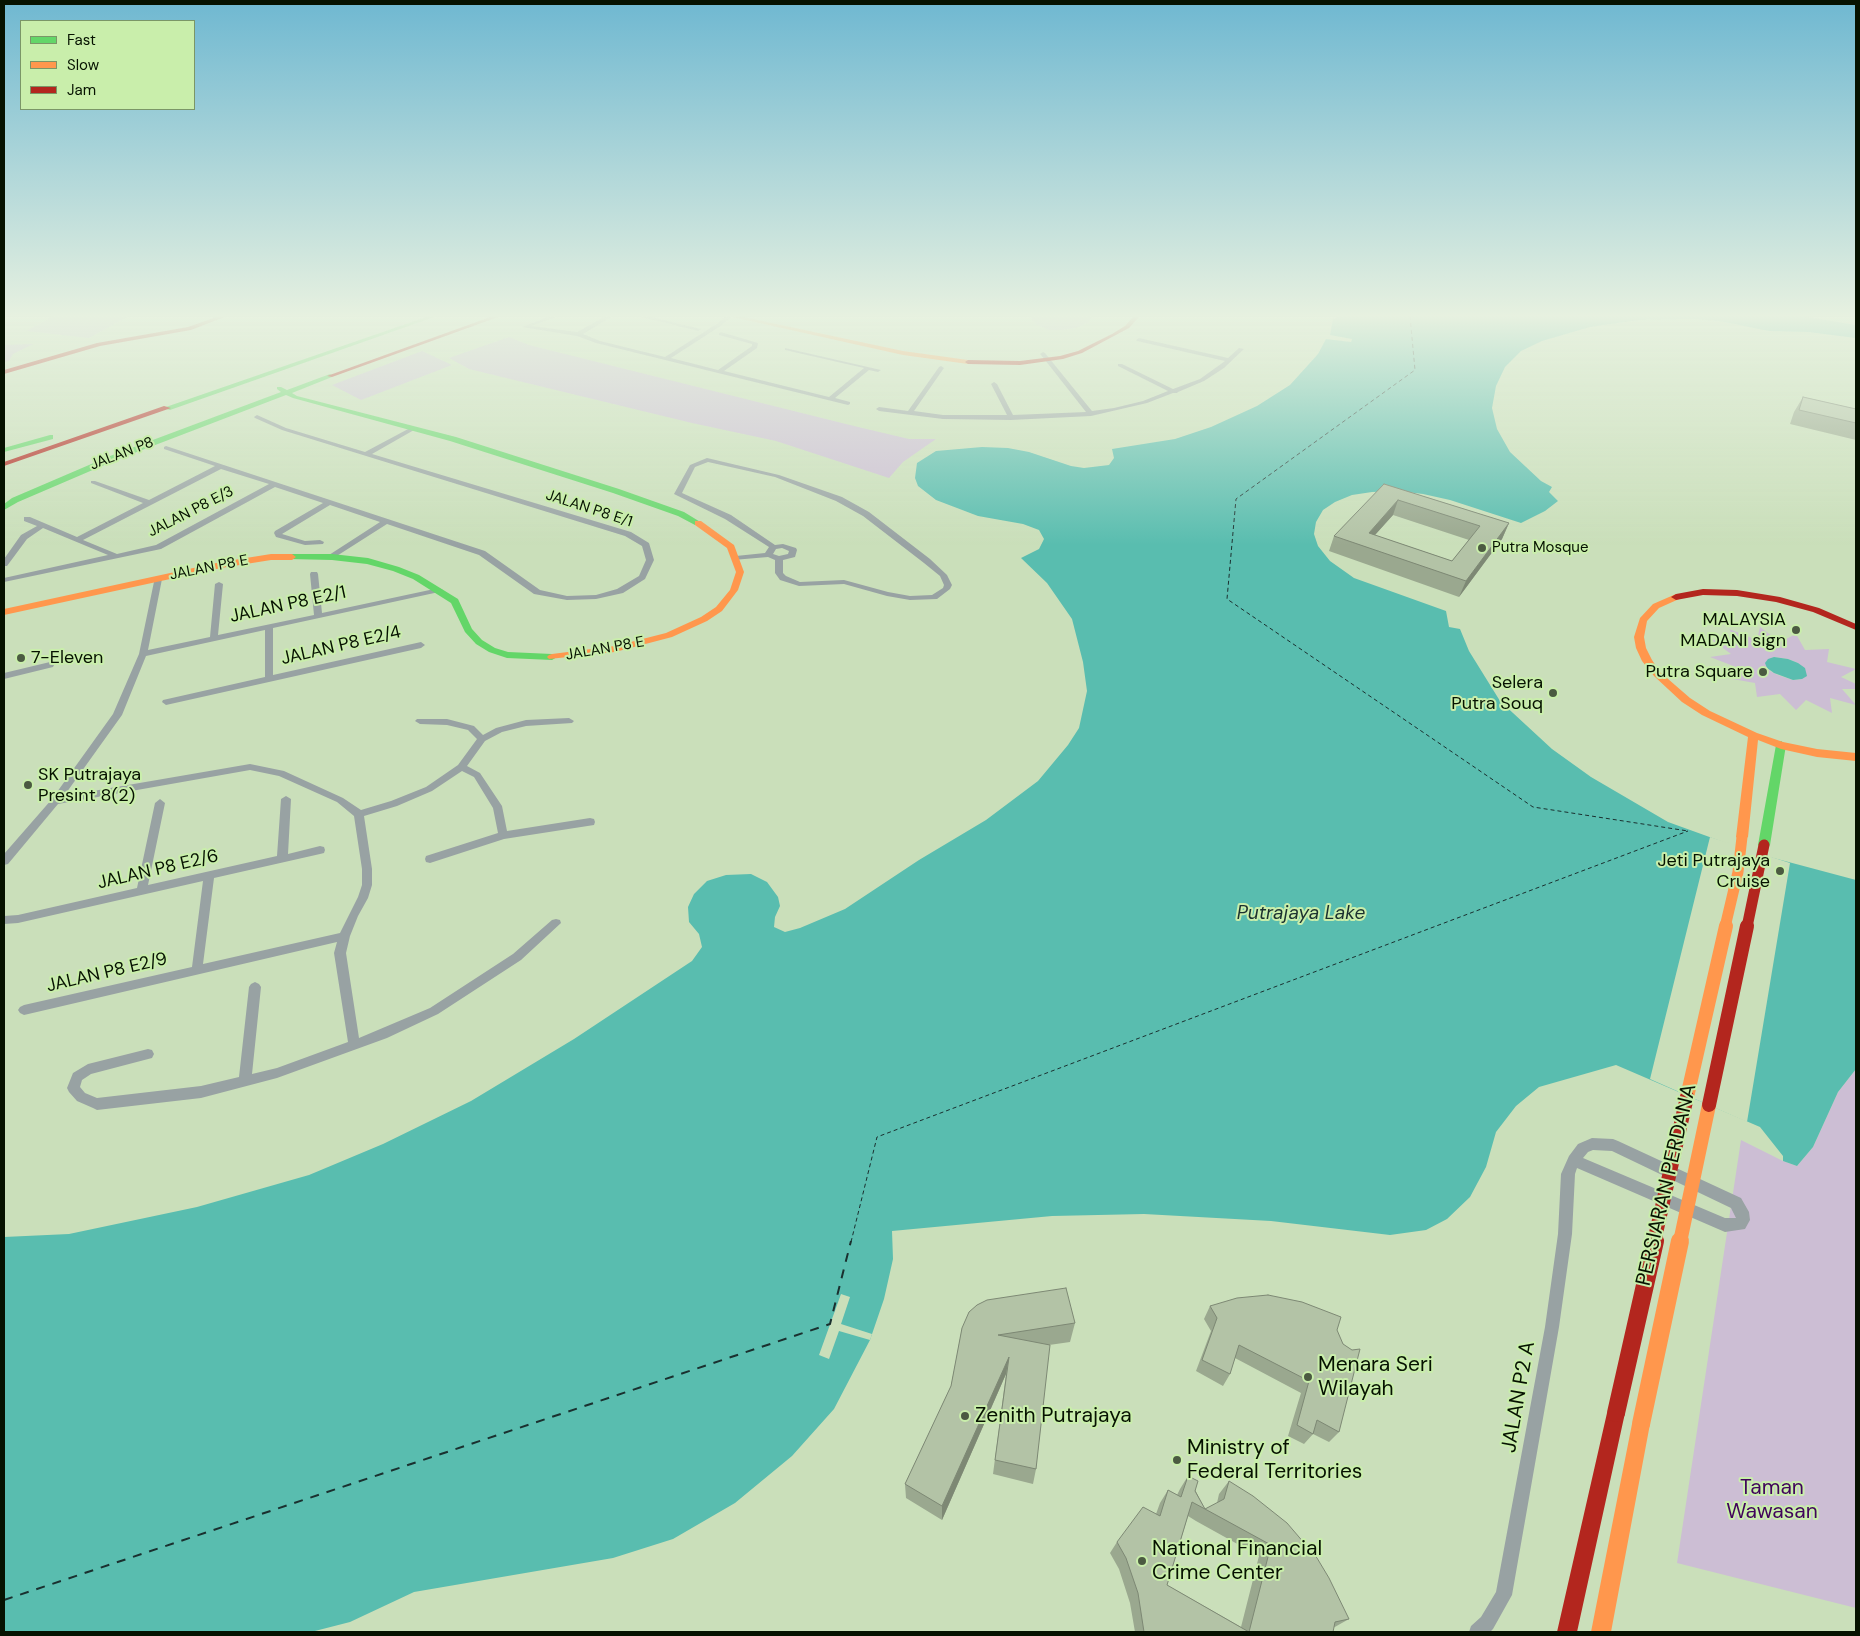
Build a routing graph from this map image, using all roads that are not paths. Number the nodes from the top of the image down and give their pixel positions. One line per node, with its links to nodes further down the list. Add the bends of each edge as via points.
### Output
1 (188, 392): 20 (street)
2 (214, 392): 12 (street)
3 (275, 392): 31 (street, JALAN P8, via 105,453)
4 (276, 392): 34 (street, JALAN P8, via 73,474)
5 (291, 392): 21 (street, via 295,397)
6 (803, 392): 13 (street)
7 (838, 392): 13 (street)
8 (924, 392): 16 (street)
9 (998, 392): 19 (street)
10 (1074, 392): 17 (street)
11 (1173, 392): 17 (street)
12 (195, 399): 26 (street); 28 (street, via 58,450)
13 (830, 399): 14 (street)
14 (848, 403)
15 (879, 409): 16 (street)
16 (910, 413): 19 (street)
17 (1091, 414): 19 (street)
18 (257, 417): 24 (street, JALAN P8 E/1, via 284,429)
19 (1011, 418)
20 (92, 425): 23 (street); 25 (street)
21 (412, 429): 24 (street); 43 (street, via 505,455 681,514 719,537)
22 (166, 448): 27 (street, JALAN P8 E/1)
23 (4, 450)
24 (366, 454): 36 (street, JALAN P8 E/1, via 628,534 646,545 650,560 642,577 620,591 596,597 567,598 537,592 482,553)
25 (4, 456)
26 (4, 464)
27 (221, 466): 30 (street, JALAN P8 E/1); 33 (street)
28 (4, 474)
29 (93, 482): 33 (street)
30 (275, 484): 32 (street, JALAN P8 E/1); 41 (street, JALAN P8 E/3, via 158,547)
31 (4, 496)
32 (329, 502): 36 (street, JALAN P8 E/1); 39 (street, via 278,532 305,543)
33 (150, 503): 38 (street)
34 (4, 508)
35 (26, 519): 37 (street)
36 (386, 521): 42 (street)
37 (43, 525): 38 (street); 45 (street, via 24,537)
38 (78, 540): 41 (street)
39 (320, 542)
40 (771, 551): 43 (street); 44 (street); 44 (street, via 788,546 793,550 789,558); 44 (street, via 728,517 678,494 692,466 707,460 730,464 777,476 839,499 866,514 927,561 943,575 948,585 934,596 910,598 844,582 799,584 782,578)
41 (116, 556): 48 (street, JALAN P8 E/3)
42 (332, 557): 47 (street, JALAN P8 E, via 271,557); 50 (street, JALAN P8 E, via 396,569)
43 (736, 558): 50 (street, JALAN P8 E, via 740,572 734,590 719,609 704,619 646,642 573,656 530,657 492,650 468,630 455,601)
44 (779, 559)
45 (4, 564)
46 (314, 574): 52 (street)
47 (158, 578): 51 (street, JALAN P8 E); 57 (street)
48 (4, 580)
49 (219, 584): 55 (street)
50 (439, 590): 52 (street, JALAN P8 E2/1)
51 (4, 612)
52 (318, 616): 54 (street, JALAN P8 E2/1)
53 (1856, 625): 64 (street, via 1777,599 1718,592 1688,594 1665,601 1648,612 1639,637 1641,648 1656,674 1706,713)
54 (269, 626): 55 (street, JALAN P8 E2/1); 60 (street, JALAN P8 E2/4)
55 (214, 637): 57 (street, JALAN P8 E2/1)
56 (421, 645): 60 (street, JALAN P8 E2/4)
57 (143, 654): 70 (street, via 117,715)
58 (50, 665): 59 (street)
59 (4, 676)
60 (269, 678): 61 (street, JALAN P8 E2/4)
61 (166, 702)
62 (420, 721): 65 (street, via 447,722 471,728)
63 (569, 721): 65 (street, via 526,723 499,730)
64 (1753, 735): 66 (street); 92 (street, PERSIARAN PERDANA, bridge, via 1738,872)
65 (482, 739): 68 (street)
66 (1781, 745): 67 (street); 93 (street, PERSIARAN PERDANA, bridge, via 1764,845 1641,1424)
67 (1856, 757)
68 (461, 766): 72 (street, via 429,789); 74 (street, via 477,775 498,808)
69 (286, 799): 76 (street)
70 (55, 801): 72 (street, via 250,767 281,773 340,800); 78 (street)
71 (160, 803): 80 (street)
72 (359, 814): 83 (street, via 367,885)
73 (590, 822): 74 (street)
74 (503, 835): 77 (street)
75 (320, 850): 76 (street, JALAN P8 E2/6)
76 (282, 859): 79 (street, JALAN P8 E2/6)
77 (430, 859)
78 (4, 861)
79 (209, 876): 80 (street, JALAN P8 E2/6); 84 (street)
80 (142, 891): 81 (street, JALAN P8 E2/6, via 18,920)
81 (4, 920)
82 (556, 923): 87 (street, via 517,957 434,1011)
83 (344, 936): 84 (street, JALAN P8 E2/9); 87 (street, via 340,954)
84 (197, 969): 86 (street, JALAN P8 E2/9)
85 (255, 987): 89 (street)
86 (24, 1010)
87 (354, 1045): 89 (street)
88 (148, 1054): 89 (street, via 88,1070 77,1077 73,1088 81,1097 97,1104 201,1092)
89 (245, 1081)
90 (1574, 1160): 90 (street, via 1725,1225 1740,1224 1743,1220 1736,1203 1613,1145 1592,1144 1583,1148); 91 (street, JALAN P2 A, via 1568,1174 1565,1234 1552,1327 1504,1595 1487,1623)
91 (1477, 1632)
92 (1567, 1632)
93 (1601, 1632)

